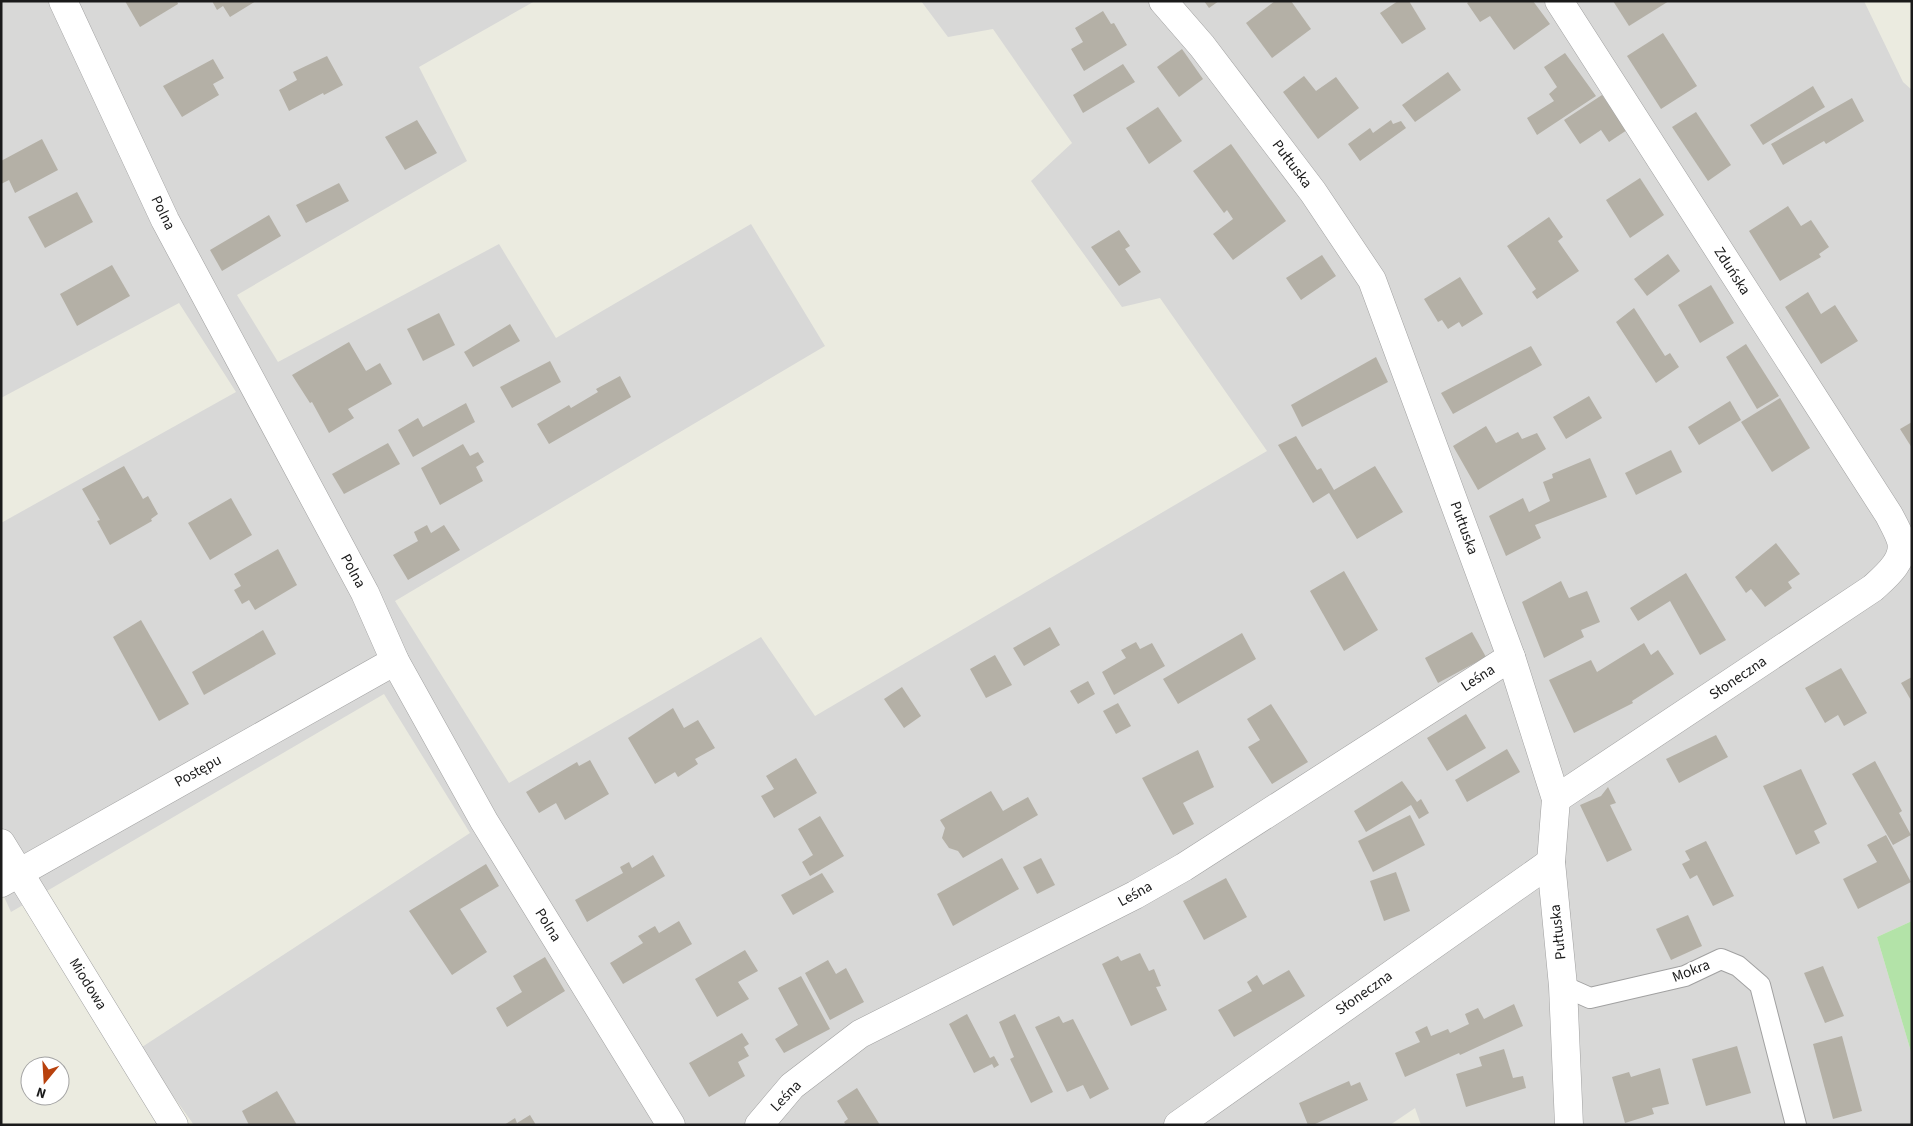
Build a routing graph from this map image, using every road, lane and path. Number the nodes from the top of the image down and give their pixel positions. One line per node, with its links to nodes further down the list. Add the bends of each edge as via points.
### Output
1 (63, 1): 6 (street, Polna, via 165,220 365,592)
2 (1163, 1): 5 (street, Pułtuska, via 1202,46 1313,192 1372,280)
3 (1559, 1): 4 (street, Zduńska, via 1889,515)
4 (1902, 542): 7 (street, Słoneczna, via 1892,570 1873,588)
5 (1511, 656): 7 (street, Pułtuska); 14 (street, Leśna, via 1184,867 860,1034 792,1086)
6 (396, 660): 10 (street, Postępu); 13 (street, Polna, via 484,822)
7 (1556, 799): 9 (street, Pułtuska)
8 (1, 843): 10 (street, Miodowa)
9 (1551, 862): 11 (street, Pułtuska); 15 (street, Słoneczna)
10 (10, 877): 12 (street, Miodowa)
11 (1563, 986): 16 (street, Pułtuska); 17 (lane, Mokra, via 1590,998 1685,976 1721,959 1738,966 1760,985)
12 (174, 1125)
13 (670, 1125)
14 (759, 1125)
15 (1178, 1125)
16 (1569, 1125)
17 (1796, 1125)

